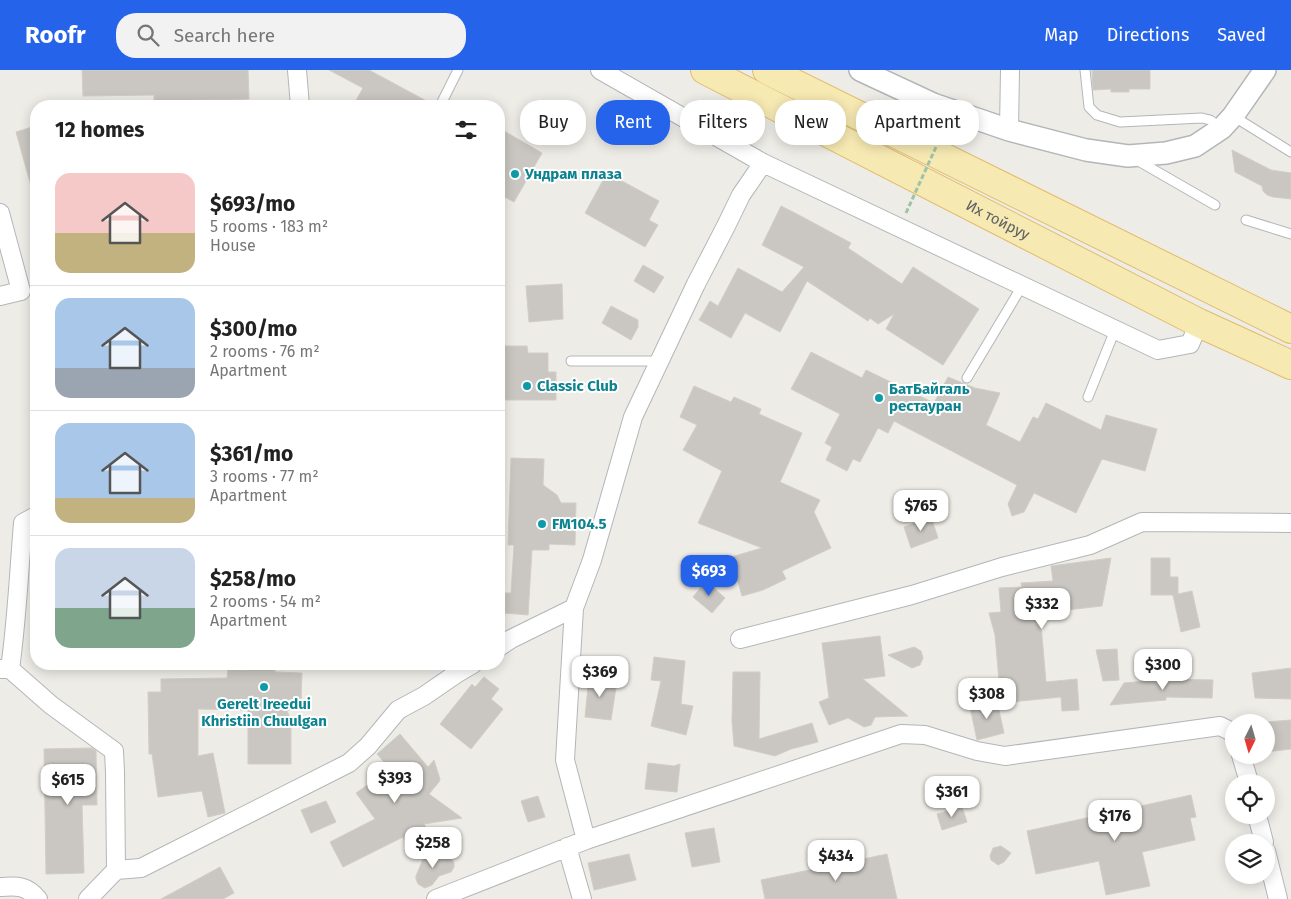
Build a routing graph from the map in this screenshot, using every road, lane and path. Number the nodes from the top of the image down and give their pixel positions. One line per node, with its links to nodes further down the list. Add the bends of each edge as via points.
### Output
1 (297, 70): 11 (street)
2 (458, 70): 12 (lane)
3 (600, 70): 18 (street)
4 (705, 70): 26 (main road, Их тойруу)
5 (767, 70): 27 (main road)
6 (860, 70): 10 (street)
7 (1010, 70): 14 (street)
8 (1085, 70): 13 (lane, via 1089,108 1097,115 1120,122 1202,118)
9 (1265, 70): 13 (street)
10 (885, 76): 14 (street, via 933,104)
11 (300, 100)
12 (443, 100)
13 (1227, 122): 16 (lane); 17 (street, via 1195,146 1166,153)
14 (1009, 130): 17 (street, via 1086,150)
15 (936, 145): 21 (path, bridge)
16 (1291, 152)
17 (1128, 156): 19 (lane)
18 (763, 163): 24 (street); 30 (street, via 741,195)
19 (1215, 205)
20 (0, 213): 25 (street, via 21,290)
21 (906, 214)
22 (1246, 220): 23 (lane)
23 (1291, 234)
24 (1022, 286): 28 (street); 32 (lane)
25 (0, 296)
26 (1199, 323): 28 (street, via 1190,344 1158,350); 31 (main road, Их тойруу)
27 (1291, 329)
28 (1115, 330): 33 (lane)
29 (571, 361): 30 (lane)
30 (661, 361): 36 (street, via 633,417 592,560)
31 (1291, 365)
32 (967, 378)
33 (1088, 397)
34 (30, 519): 39 (street, via 23,523 15,632)
35 (1291, 523): 37 (street, via 1142,522 1090,545)
36 (574, 608): 38 (street); 42 (street, via 565,760)
37 (740, 639)
38 (505, 643)
39 (5, 669): 44 (street, via 114,751)
40 (463, 670): 44 (street, via 398,710 349,764 141,868)
41 (1225, 728): 42 (street, via 1220,726 1005,756 977,751 925,734 901,734)
42 (586, 840): 43 (street)
43 (567, 847): 49 (street); 50 (street)
44 (116, 870): 48 (street)
45 (1274, 884): 51 (street)
46 (0, 887): 47 (street, via 20,886)
47 (38, 899)
48 (88, 899)
49 (436, 899)
50 (582, 899)
51 (1278, 899)

